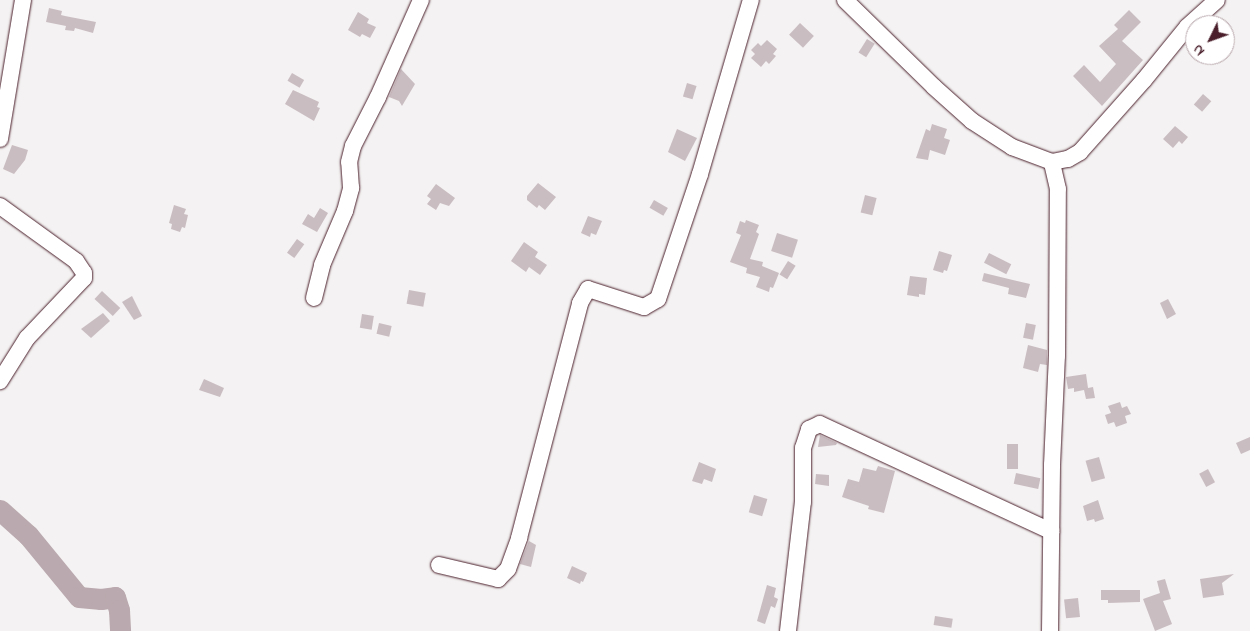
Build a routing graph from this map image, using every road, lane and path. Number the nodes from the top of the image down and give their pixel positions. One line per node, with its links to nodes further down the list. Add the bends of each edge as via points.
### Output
1 (24, 0): 6 (street)
2 (421, 0): 9 (street, via 353,146 349,162 351,188 322,265)
3 (751, 0): 12 (street, via 700,174 658,299 644,307 588,289 580,303 508,569 498,579)
4 (845, 0): 7 (street, via 972,121 1012,147)
5 (1217, 0): 7 (street, via 1188,27 1080,152 1068,159)
6 (0, 139)
7 (1052, 162): 11 (street, via 1058,208)
8 (0, 206): 10 (street, via 76,261 84,273 84,278 31,333)
9 (314, 298)
10 (0, 381)
11 (1051, 531): 13 (street, via 820,424 809,429 803,448 803,502); 14 (street)
12 (440, 565)
13 (788, 631)
14 (1050, 631)

